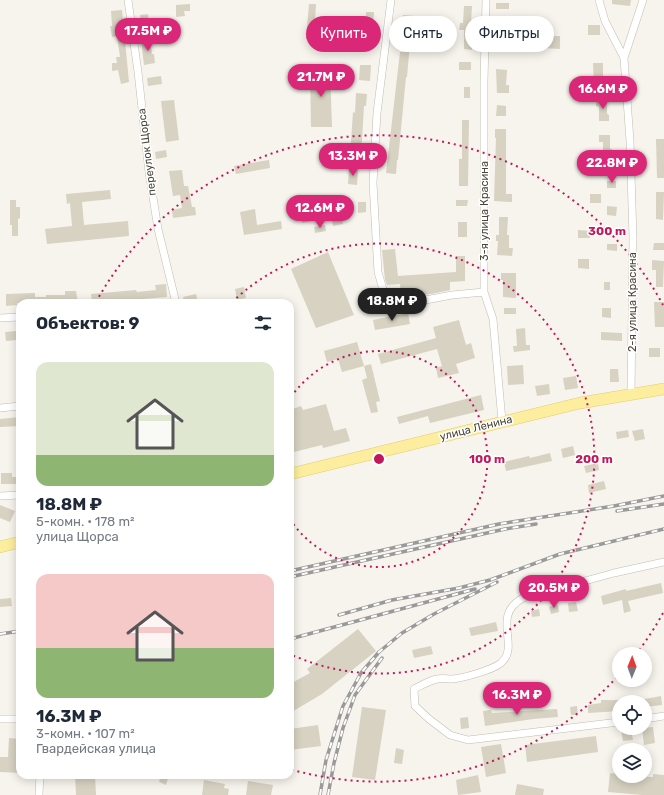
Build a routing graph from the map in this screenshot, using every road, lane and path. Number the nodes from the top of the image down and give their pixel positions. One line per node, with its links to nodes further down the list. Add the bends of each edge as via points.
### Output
1 (128, 0): 8 (street, переулок Щорса, via 149,172 158,229)
2 (391, 0): 7 (street, via 377,113 374,183 378,272 384,293 390,303 404,304)
3 (486, 0): 7 (street, 3-я улица Красина)
4 (599, 0): 6 (street, 2-я улица Красина, via 605,21)
5 (643, 0): 6 (street)
6 (624, 58): 12 (street, 2-я улица Красина, via 630,141)
7 (484, 292): 15 (street, 3-я улица Красина, via 493,319)
8 (175, 299)
9 (16, 317): 10 (street)
10 (0, 318)
11 (664, 389): 12 (main road, улица Ленина)
12 (632, 394): 15 (main road, улица Ленина)
13 (16, 406): 14 (street)
14 (0, 408)
15 (502, 421): 16 (main road, улица Ленина)
16 (294, 473)
17 (16, 495): 18 (street)
18 (0, 496)
19 (16, 543): 20 (main road)
20 (0, 547)
21 (664, 562): 26 (street, via 523,598 514,603 508,614 506,627 509,644 507,656 501,663 473,675 438,679 414,689 415,706 450,735 468,740)
22 (664, 716): 23 (street)
23 (652, 718)
24 (0, 719): 25 (street)
25 (16, 719)
26 (612, 723)
27 (40, 779): 28 (street)
28 (39, 795)

